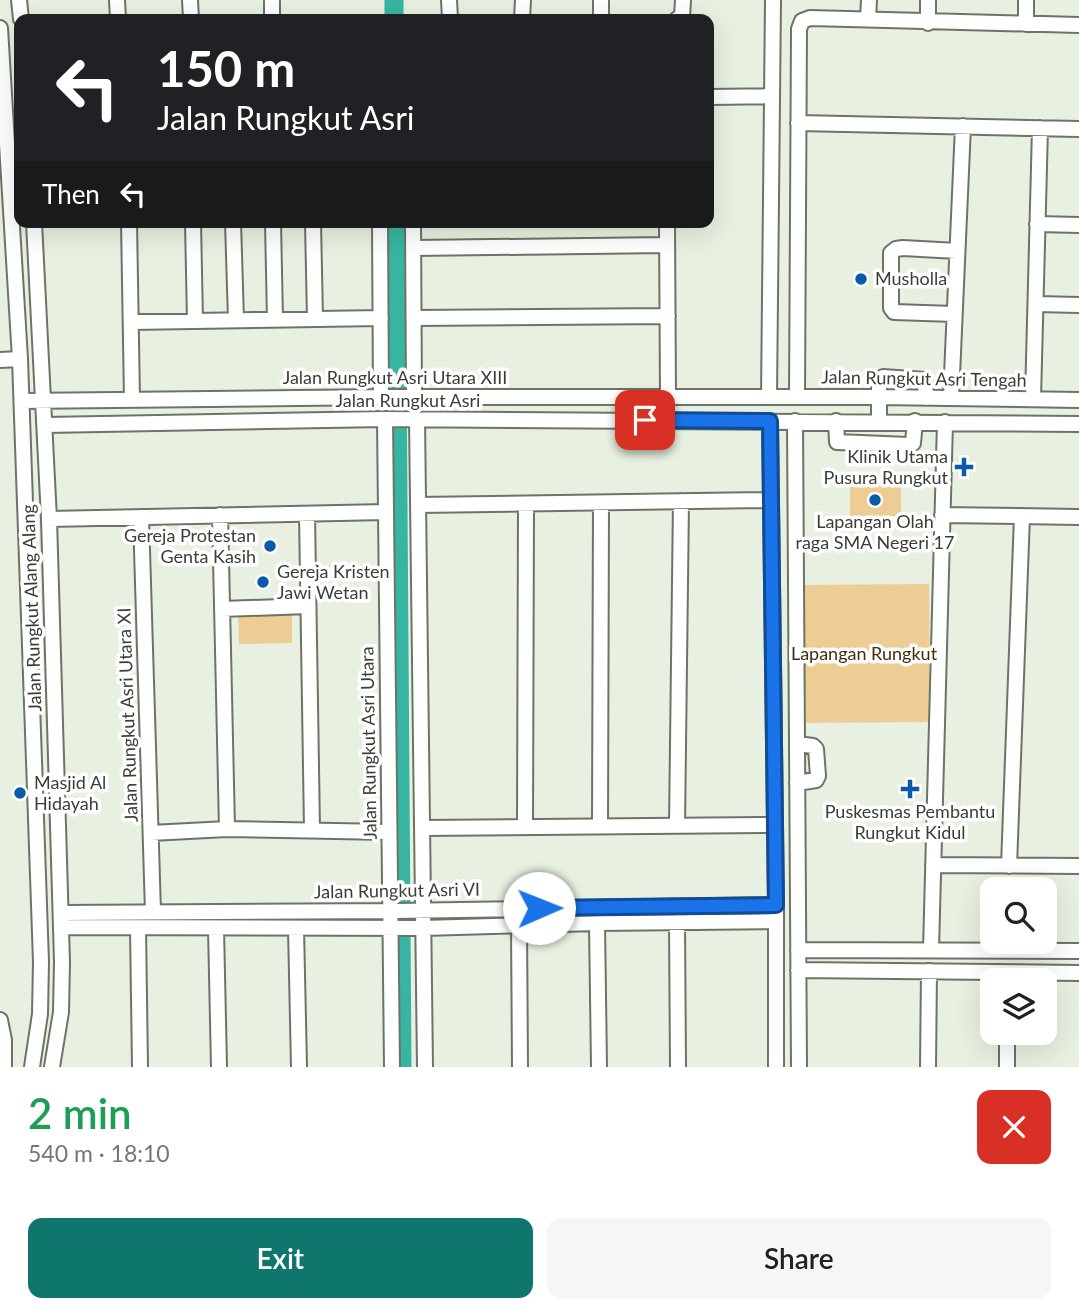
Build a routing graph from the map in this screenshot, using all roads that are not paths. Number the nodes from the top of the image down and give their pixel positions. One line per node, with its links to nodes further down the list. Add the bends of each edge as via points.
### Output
1 (774, 0): 10 (street)
2 (869, 0): 5 (street)
3 (928, 0): 6 (street)
4 (1026, 0): 7 (street)
5 (869, 19): 6 (street); 12 (street, via 802,21)
6 (928, 23): 7 (street)
7 (1026, 24): 8 (street)
8 (1079, 24)
9 (0, 28): 41 (street, Jalan Rungkut Alang Alang)
10 (772, 96): 11 (street); 47 (street)
11 (714, 97)
12 (798, 123): 13 (street); 48 (street)
13 (963, 126): 14 (street); 29 (street)
14 (1040, 128): 15 (street); 16 (street)
15 (1079, 129)
16 (1037, 224): 17 (street); 30 (street)
17 (1079, 225)
18 (34, 228): 54 (street, Jalan Rungkut Alang Alang)
19 (129, 228): 40 (street)
20 (192, 228): 39 (street)
21 (233, 228): 37 (street)
22 (273, 228): 38 (street)
23 (313, 228): 36 (street)
24 (380, 228): 34 (street)
25 (413, 228): 28 (street)
26 (667, 228): 27 (street)
27 (667, 245): 28 (street); 33 (street)
28 (414, 248): 35 (street)
29 (957, 251): 32 (street); 32 (street, via 903,248 891,253 894,312)
30 (1035, 304): 31 (street); 53 (street)
31 (1079, 305)
32 (954, 314): 51 (street)
33 (668, 316): 35 (street); 46 (street)
34 (380, 318): 36 (street); 43 (street)
35 (415, 318): 44 (street)
36 (315, 319): 38 (street)
37 (236, 320): 38 (street); 39 (street)
38 (275, 320)
39 (195, 321): 40 (street)
40 (131, 322): 52 (street)
41 (20, 359): 42 (street); 56 (street, Jalan Rungkut Alang Alang)
42 (0, 360)
43 (384, 397): 44 (street, Jalan Rungkut Asri Utara XIII); 50 (street, Jalan Rungkut Asri Utara XIII)
44 (411, 397): 45 (street, Jalan Rungkut Asri Utara XIII)
45 (594, 397): 46 (street, Jalan Rungkut Asri Utara XIII); 59 (street)
46 (668, 397): 47 (street, Jalan Rungkut Asri Utara XIII)
47 (769, 397): 48 (street, Jalan Rungkut Asri Tengah)
48 (797, 397): 49 (street, Jalan Rungkut Asri Tengah)
49 (879, 397): 51 (street, Jalan Rungkut Asri Tengah); 63 (street)
50 (215, 398): 52 (street, Jalan Rungkut Asri Utara XIII); 65 (street)
51 (951, 398): 53 (street, Jalan Rungkut Asri Tengah)
52 (132, 399): 54 (street, Jalan Rungkut Asri Utara XIII)
53 (1033, 399): 55 (street, Jalan Rungkut Asri Tengah)
54 (44, 400): 56 (street, Jalan Rungkut Asri Utara XIII); 68 (street, Jalan Rungkut Alang Alang)
55 (1079, 400)
56 (22, 401): 117 (street, Jalan Rungkut Alang Alang)
57 (387, 419): 58 (street, Jalan Rungkut Asri); 65 (street, Jalan Rungkut Asri); 74 (street, Jalan Rungkut Asri Utara)
58 (414, 419): 59 (street, Jalan Rungkut Asri); 73 (street)
59 (594, 420): 60 (street, Jalan Rungkut Asri)
60 (770, 421): 61 (street, Jalan Rungkut Asri); 69 (street)
61 (795, 421): 62 (street, Jalan Rungkut Asri); 85 (street)
62 (836, 421): 63 (street, Jalan Rungkut Asri); 64 (street, via 837,442 908,445 913,443)
63 (879, 421): 64 (street, Jalan Rungkut Asri)
64 (915, 421): 66 (street, Jalan Rungkut Asri)
65 (215, 422): 68 (street, Jalan Rungkut Asri)
66 (945, 422): 67 (street, Jalan Rungkut Asri); 76 (street)
67 (1079, 424)
68 (45, 425): 81 (street, Jalan Rungkut Alang Alang)
69 (771, 500): 70 (street); 84 (street)
70 (681, 502): 71 (street); 90 (street)
71 (601, 503): 72 (street); 89 (street)
72 (526, 504): 73 (street); 91 (street)
73 (418, 505): 92 (street)
74 (386, 512): 75 (street); 95 (street, Jalan Rungkut Asri Utara)
75 (307, 514): 77 (street); 82 (street)
76 (942, 514): 78 (street); 97 (street)
77 (220, 515): 79 (street); 83 (street)
78 (1022, 516): 80 (street); 98 (street)
79 (141, 517): 81 (street); 96 (street, Jalan Rungkut Asri Utara XI)
80 (1079, 517)
81 (49, 519): 104 (street, Jalan Rungkut Alang Alang)
82 (308, 606): 83 (street); 94 (street)
83 (222, 609): 93 (street)
84 (774, 685): 85 (street); 88 (street)
85 (796, 685): 86 (street)
86 (797, 744): 87 (street); 87 (street, via 816,749 818,776)
87 (797, 783): 114 (street)
88 (775, 825): 90 (street); 100 (street)
89 (600, 826): 90 (street); 91 (street)
90 (677, 826)
91 (525, 827): 92 (street)
92 (422, 828): 101 (street)
93 (227, 829): 94 (street); 96 (street)
94 (312, 830): 95 (street)
95 (389, 832): 102 (street, Jalan Rungkut Asri Utara)
96 (151, 833): 103 (street, Jalan Rungkut Asri Utara XI)
97 (933, 865): 98 (street); 115 (street)
98 (1009, 866): 99 (street)
99 (1079, 866)
100 (776, 905): 101 (street, Jalan Rungkut Asri VI); 105 (street)
101 (421, 910): 102 (street, Jalan Rungkut Asri VI); 113 (street)
102 (393, 911): 103 (street, Jalan Rungkut Asri VI); 112 (street, Jalan Rungkut Asri Utara)
103 (153, 912): 104 (street, Jalan Rungkut Asri VI)
104 (61, 920): 109 (street, Jalan Rungkut Asri VI); 118 (street, Jalan Rungkut Alang Alang)
105 (776, 921): 106 (street, Jalan Rungkut Asri VI); 139 (street)
106 (677, 922): 107 (street, Jalan Rungkut Asri VI); 138 (street)
107 (597, 923): 108 (street, Jalan Rungkut Asri VI); 137 (street)
108 (519, 925): 113 (street, Jalan Rungkut Asri VI); 136 (street)
109 (138, 928): 110 (street, Jalan Rungkut Asri VI); 131 (street)
110 (216, 928): 111 (street, Jalan Rungkut Asri VI); 132 (street)
111 (296, 928): 112 (street, Jalan Rungkut Asri VI); 133 (street)
112 (393, 928): 113 (street, Jalan Rungkut Asri VI); 134 (street, Jalan Rungkut Asri Utara)
113 (420, 928): 135 (street)
114 (798, 950): 115 (street); 119 (street)
115 (931, 950): 116 (street)
116 (1079, 951)
117 (41, 962): 118 (street, via 51,966); 124 (street, Jalan Rungkut Alang Alang)
118 (62, 962): 125 (street, Jalan Rungkut Alang Alang)
119 (798, 970): 120 (street); 140 (street)
120 (929, 971): 122 (street); 141 (street)
121 (1079, 973): 123 (street)
122 (980, 974)
123 (1057, 974)
124 (40, 993): 125 (street, via 51,987); 129 (street, Jalan Rungkut Alang Alang)
125 (62, 993): 130 (street, Jalan Rungkut Alang Alang)
126 (0, 1020): 128 (street)
127 (1007, 1045): 142 (street)
128 (4, 1067)
129 (32, 1067)
130 (52, 1067)
131 (141, 1067)
132 (219, 1067)
133 (299, 1067)
134 (392, 1067)
135 (425, 1067)
136 (520, 1067)
137 (599, 1067)
138 (678, 1067)
139 (776, 1067)
140 (799, 1067)
141 (928, 1067)
142 (1007, 1067)

